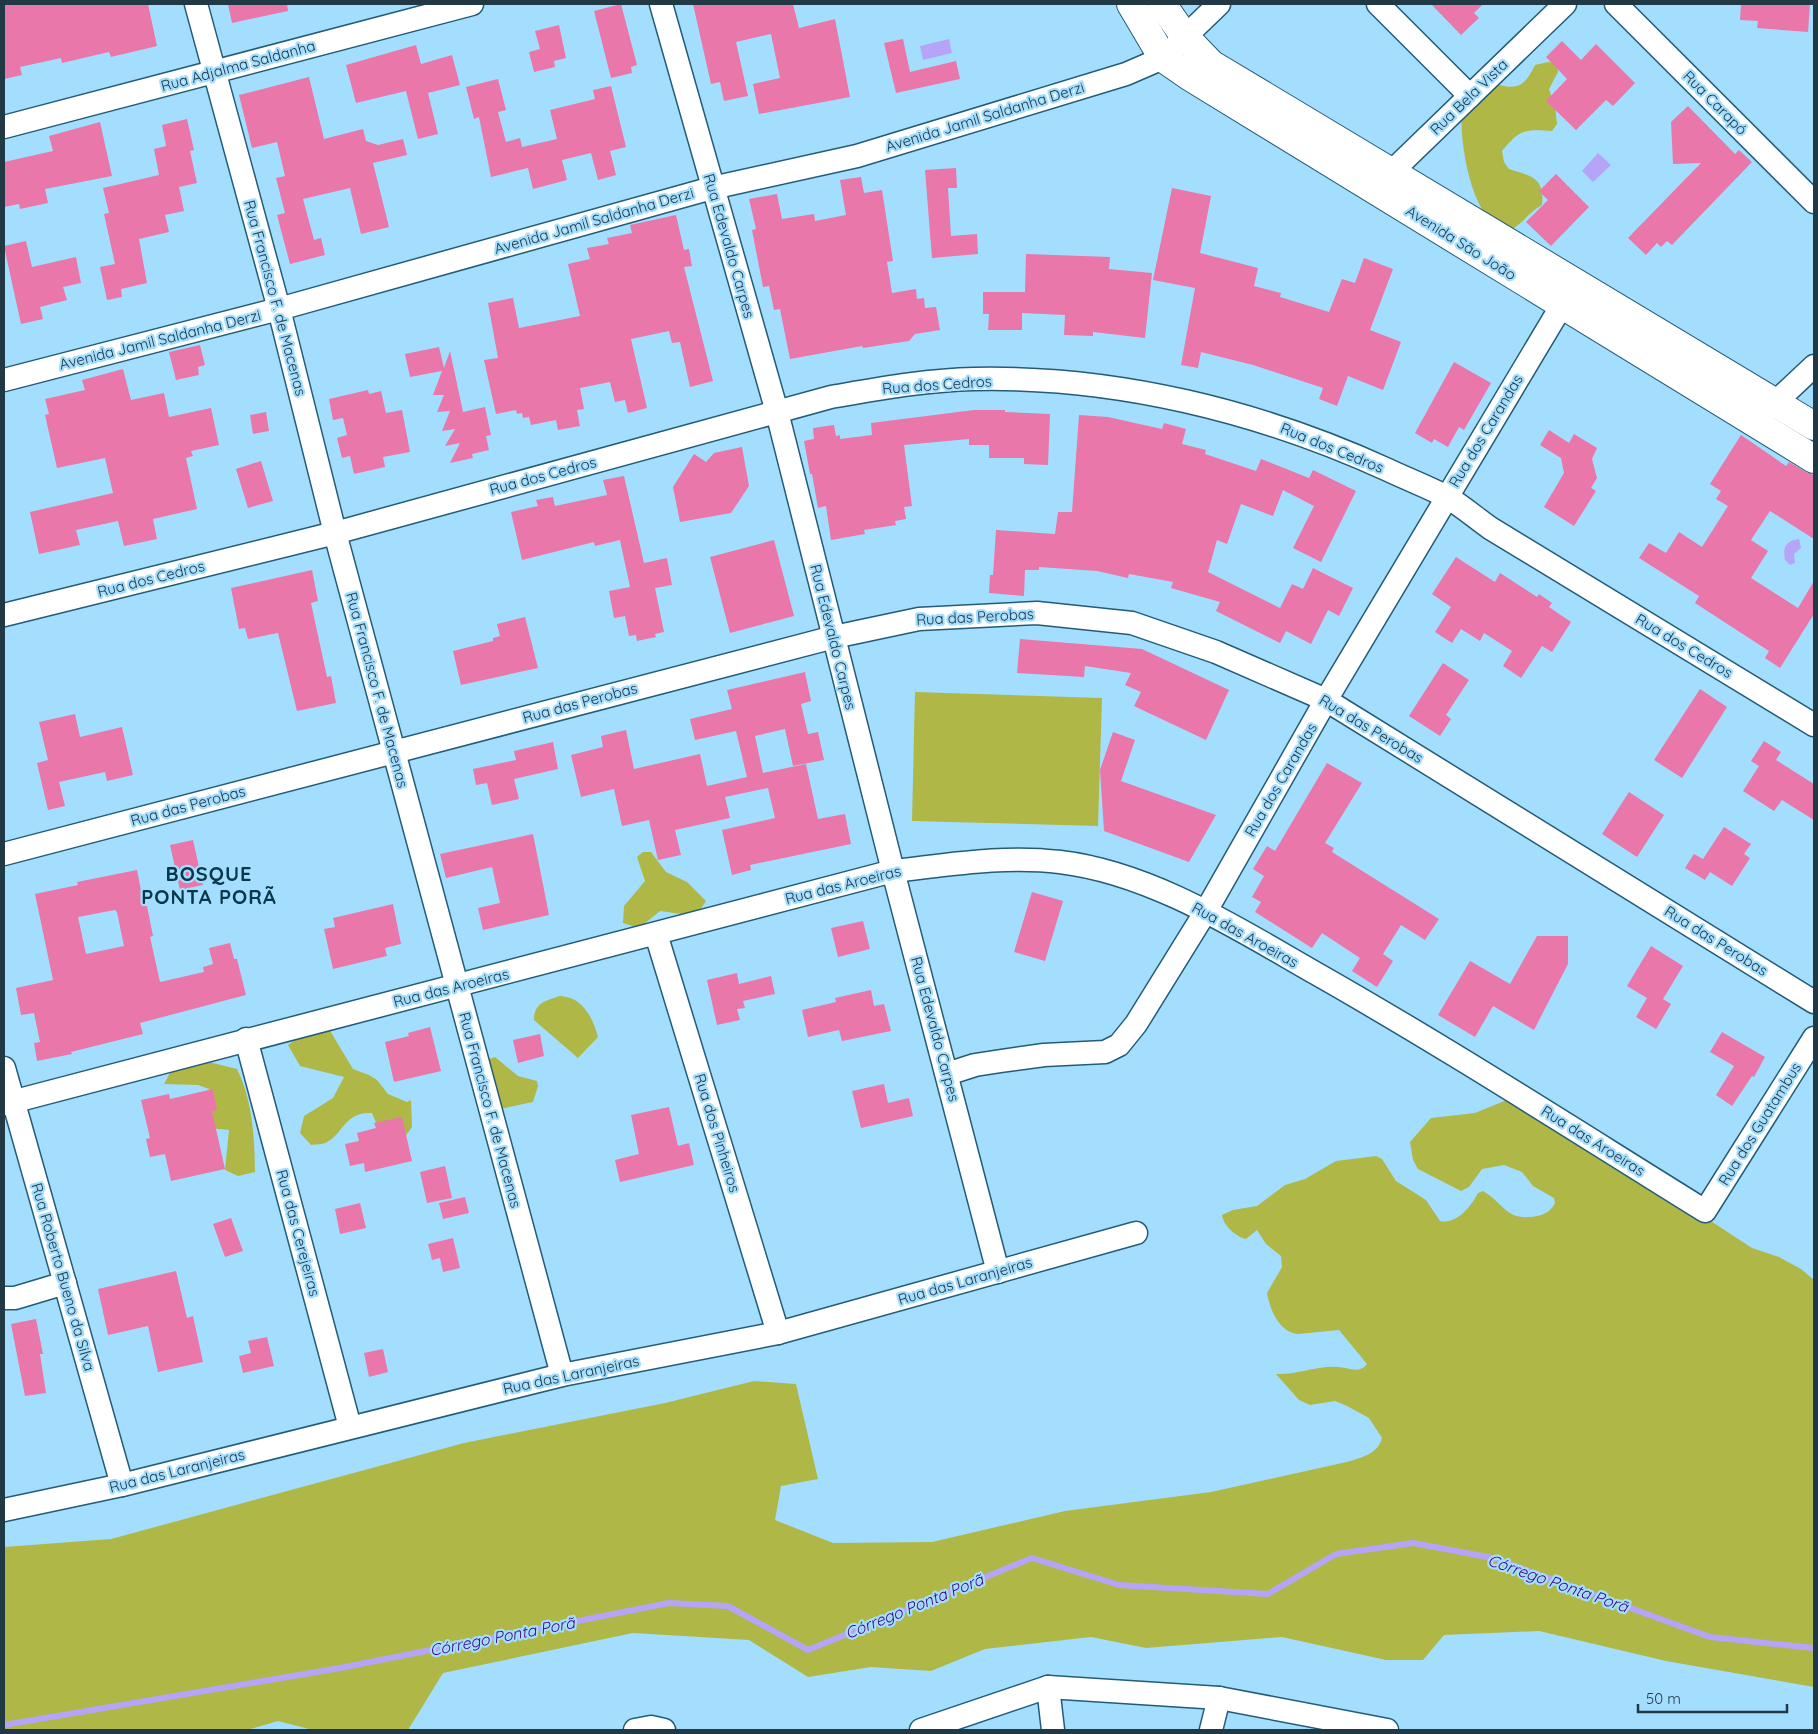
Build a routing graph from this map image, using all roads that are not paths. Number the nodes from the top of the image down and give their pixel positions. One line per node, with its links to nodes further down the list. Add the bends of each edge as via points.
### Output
1 (196, 4): 13 (street, Rua Francisco F. de Macenas)
2 (472, 4): 10 (street, Rua Adjalma Saldanha)
3 (661, 4): 17 (street, Rua Edevaldo Carpes)
4 (1131, 4): 12 (street, Avenida São João)
5 (1162, 4): 11 (street, Avenida São João)
6 (1219, 4): 11 (street, Avenida Jamil Saldanha Derzi)
7 (1378, 4): 14 (street)
8 (1565, 4): 14 (street, Rua Bela Vista)
9 (1616, 4): 18 (street, Rua Carapó)
10 (433, 9): 13 (street, Rua Adjalma Saldanha)
11 (1185, 37): 12 (street, Avenida Jamil Saldanha Derzi); 16 (street, Avenida São João, via 1212,64)
12 (1163, 58): 16 (street, Avenida São João); 17 (street, Avenida Jamil Saldanha Derzi, via 1126,74 857,156)
13 (215, 72): 15 (street, Rua Adjalma Saldanha); 20 (street, Rua Francisco F. de Macenas)
14 (1470, 96): 16 (street, Rua Bela Vista)
15 (4, 127)
16 (1382, 181): 19 (street, Avenida São João)
17 (712, 188): 20 (street, Avenida Jamil Saldanha Derzi); 24 (street, Rua Edevaldo Carpes)
18 (1814, 202)
19 (1568, 294): 23 (street, Avenida São João); 25 (street, Avenida São João); 28 (street, Rua dos Carandas)
20 (279, 309): 22 (street, Avenida Jamil Saldanha Derzi); 29 (street, Rua Francisco F. de Macenas)
21 (1814, 366): 23 (street)
22 (4, 380)
23 (1776, 402): 25 (street); 26 (street, Avenida São João)
24 (777, 412): 28 (street, Rua dos Cedros, via 831,397 964,380 1103,386 1208,406 1288,430 1354,454); 29 (street, Rua dos Cedros); 31 (street, Rua Edevaldo Carpes)
25 (1754, 422): 27 (street, Avenida São João)
26 (1814, 426)
27 (1814, 459)
28 (1447, 497): 32 (street, Rua dos Carandas); 33 (street, Rua dos Cedros, via 1490,528)
29 (335, 533): 30 (street, Rua dos Cedros); 34 (street, Rua Francisco F. de Macenas)
30 (4, 616)
31 (834, 637): 32 (street, Rua das Perobas, via 929,618 1037,613 1132,623 1216,652); 34 (street, Rua das Perobas); 36 (street, Rua Edevaldo Carpes)
32 (1326, 700): 37 (street, Rua dos Carandas); 40 (street, Rua das Perobas)
33 (1814, 725)
34 (394, 752): 35 (street, Rua das Perobas); 39 (street, Rua Francisco F. de Macenas)
35 (4, 854)
36 (893, 871): 37 (street, Rua das Aroeiras, via 1009,859 1061,862 1116,873); 38 (street, Rua das Aroeiras); 44 (street, Rua Edevaldo Carpes)
37 (1206, 911): 44 (street, Rua dos Carandas, via 1136,1024 1118,1045 1105,1052 992,1062); 46 (street, Rua das Aroeiras, via 1384,1013)
38 (656, 934): 39 (street, Rua das Aroeiras); 51 (street, Rua dos Pinheiros)
39 (457, 986): 42 (street, Rua das Aroeiras); 52 (street, Rua Francisco F. de Macenas)
40 (1814, 1002)
41 (1814, 1038): 46 (street, Rua dos Guatambus)
42 (246, 1039): 45 (street, Rua das Aroeiras); 53 (street, Rua das Cerejeiras)
43 (4, 1068): 45 (street, Rua Roberto Bueno da Silva)
44 (947, 1074): 48 (street, Rua Edevaldo Carpes)
45 (8, 1102): 49 (street, Rua Roberto Bueno da Silva)
46 (1706, 1211)
47 (1136, 1233): 48 (street, Rua das Laranjeiras)
48 (998, 1272): 51 (street, Rua das Laranjeiras)
49 (65, 1283): 50 (street, via 15,1298); 54 (street, Rua Roberto Bueno da Silva)
50 (4, 1298)
51 (778, 1333): 52 (street, Rua das Laranjeiras)
52 (562, 1375): 53 (street, Rua das Laranjeiras)
53 (350, 1427): 54 (street, Rua das Laranjeiras)
54 (122, 1485): 55 (street, Rua das Laranjeiras)
55 (4, 1510)
56 (1048, 1687): 57 (street); 60 (street); 61 (street)
57 (1218, 1698): 62 (street); 63 (street)
58 (635, 1730): 59 (street, via 651,1727)
59 (664, 1730)
60 (921, 1730)
61 (1053, 1730)
62 (1210, 1730)
63 (1387, 1730)

